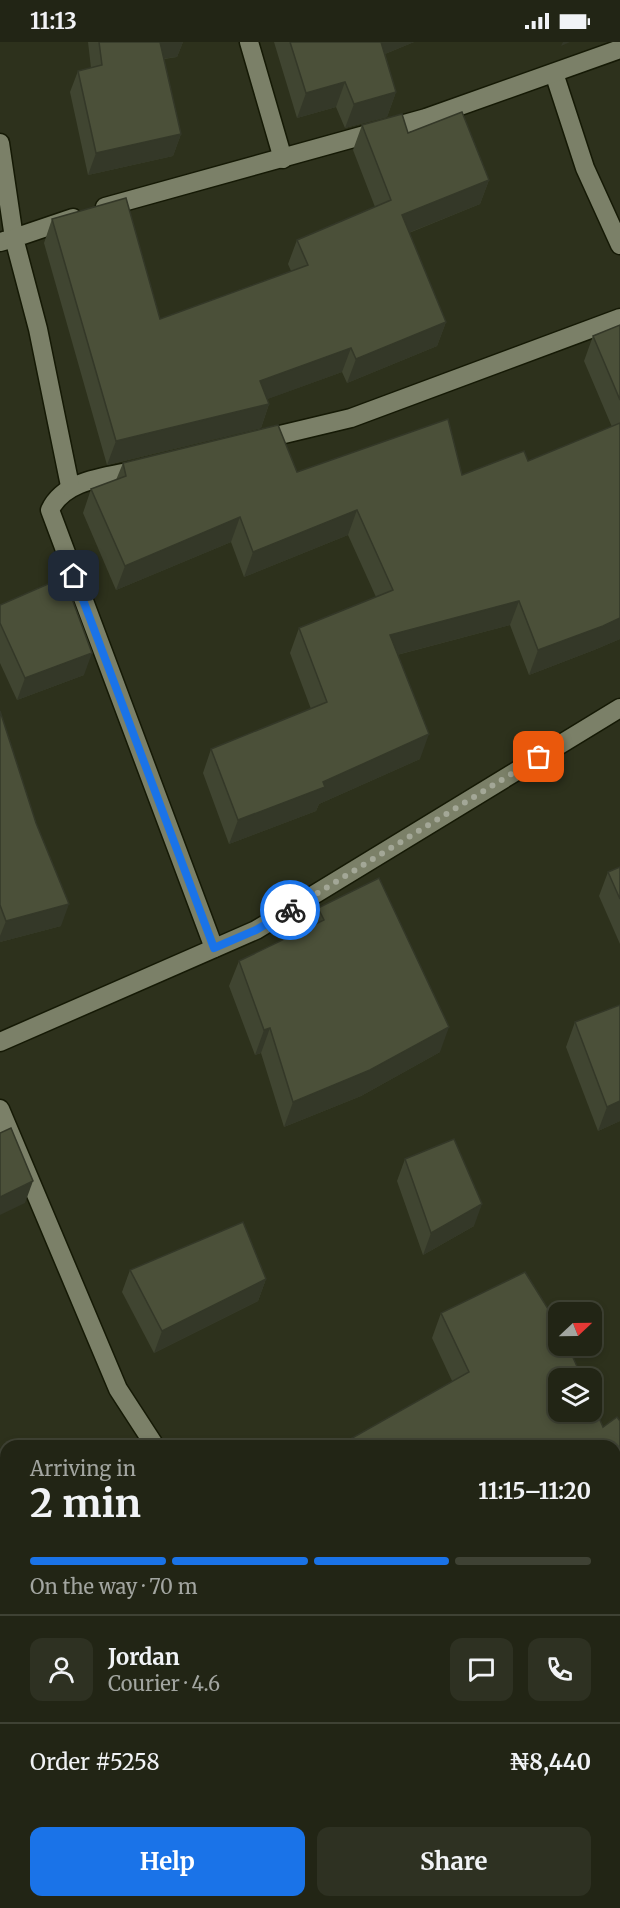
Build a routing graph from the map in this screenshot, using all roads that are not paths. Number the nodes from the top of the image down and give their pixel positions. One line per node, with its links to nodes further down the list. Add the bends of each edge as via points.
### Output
1 (249, 42): 5 (street)
2 (620, 49): 3 (street)
3 (554, 73): 5 (street, via 426,118); 7 (street, via 585,168)
4 (0, 143): 6 (street)
5 (283, 159): 6 (street, via 128,199)
6 (7, 240): 11 (street, via 38,329)
7 (620, 245)
8 (620, 318): 9 (street, via 351,418)
9 (239, 445)
10 (160, 464): 11 (street)
11 (70, 486): 13 (street, via 56,497 50,510)
12 (620, 708): 13 (street, via 256,930)
13 (214, 948): 14 (street)
14 (0, 1042)
15 (0, 1108): 16 (street, via 118,1389)
16 (151, 1440)

